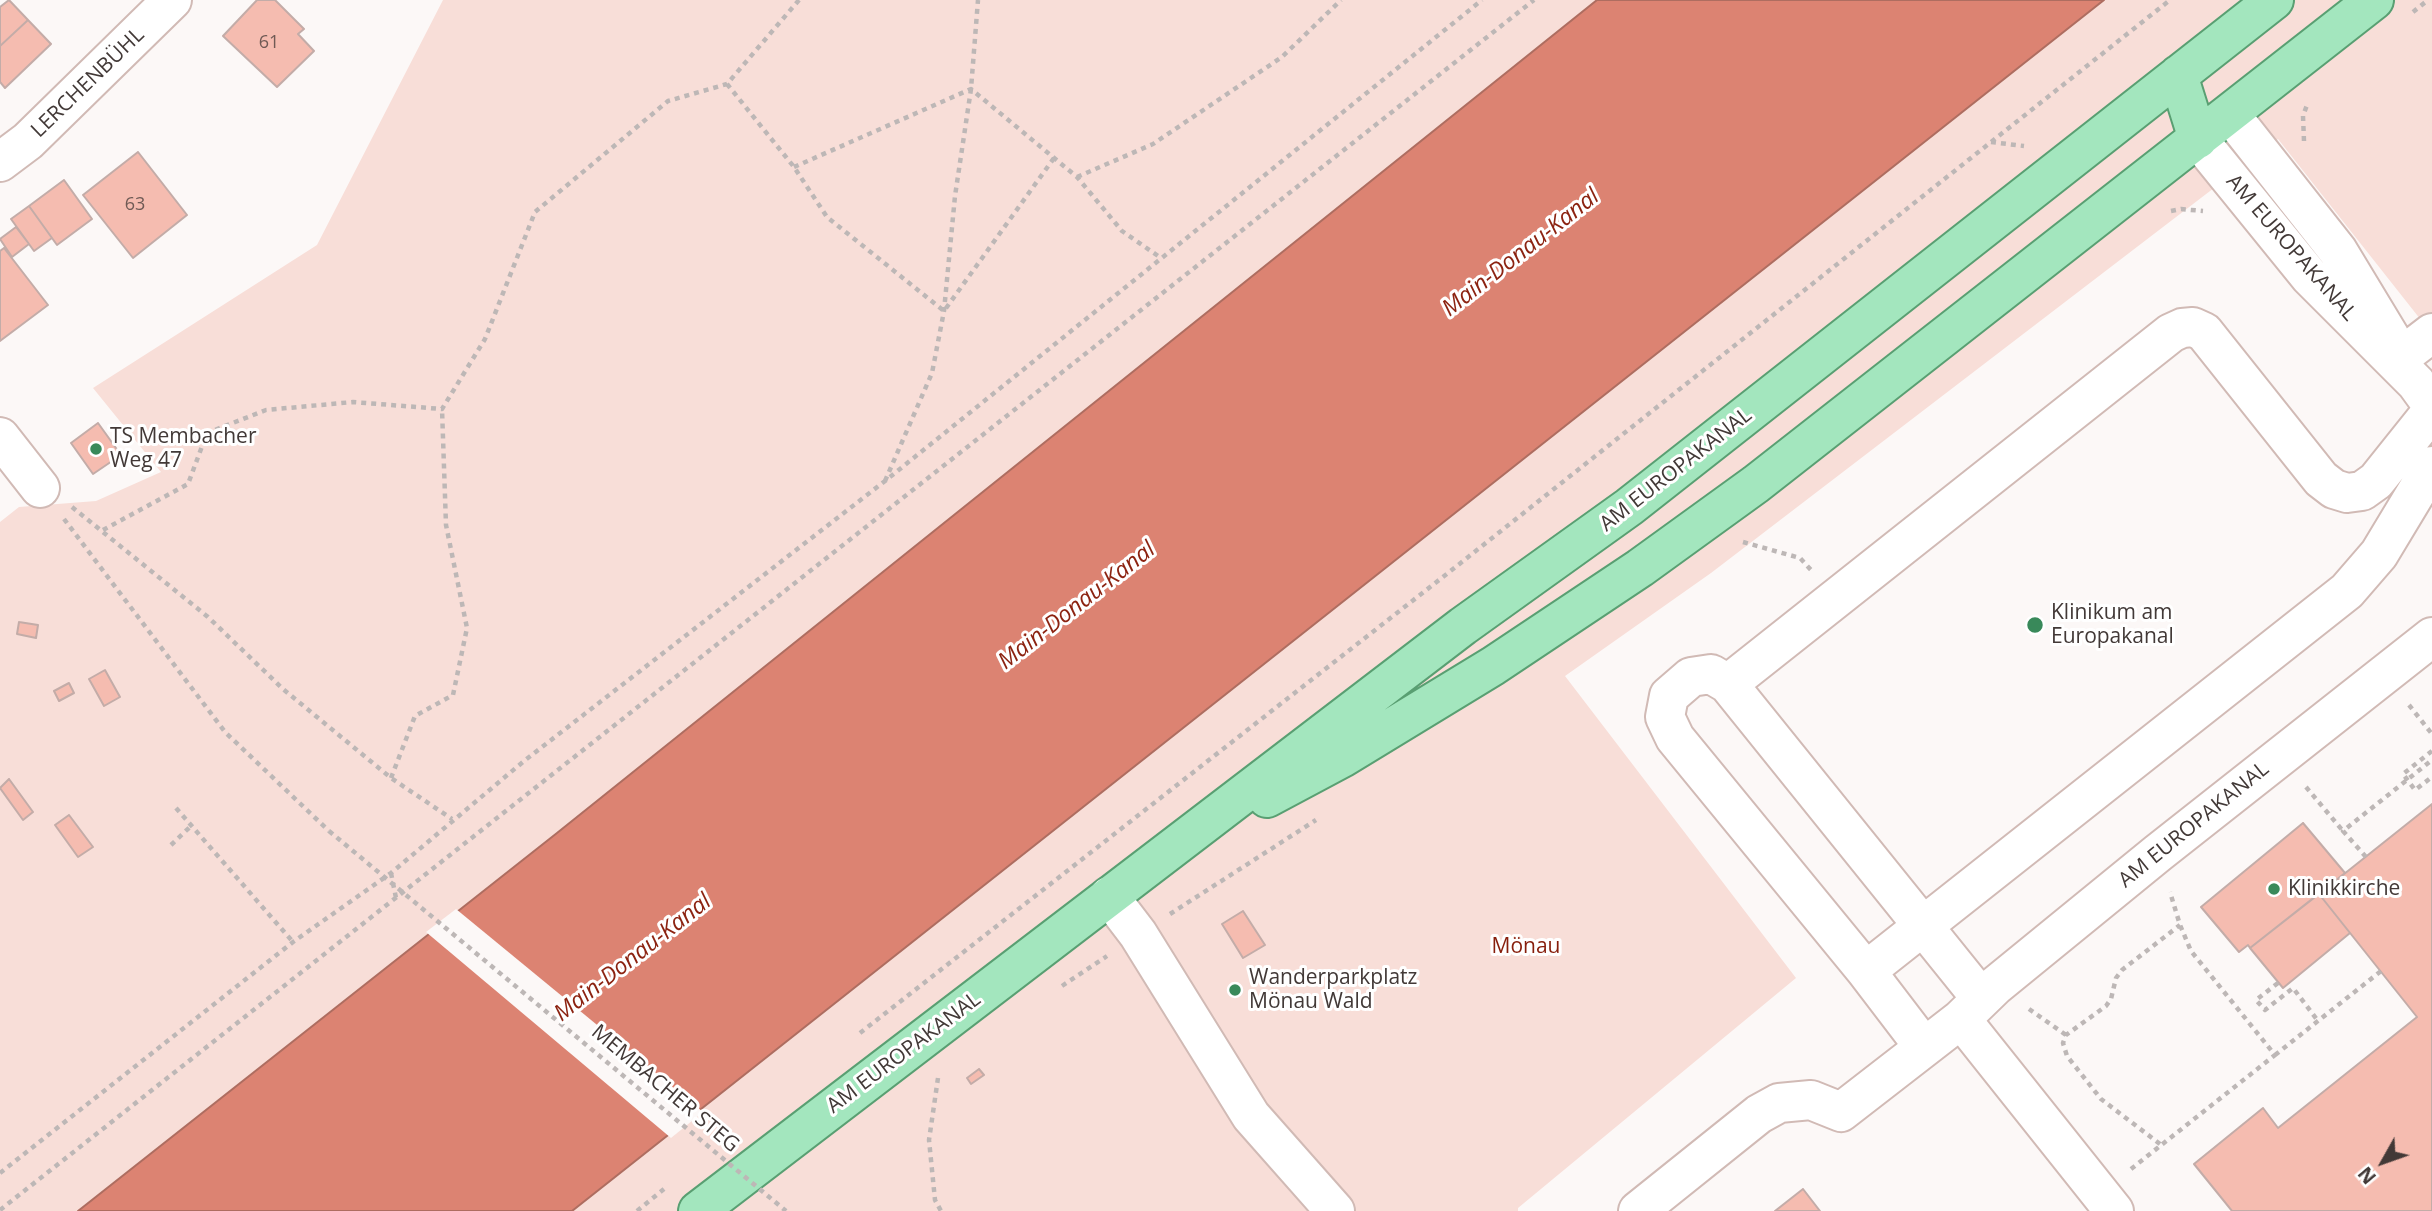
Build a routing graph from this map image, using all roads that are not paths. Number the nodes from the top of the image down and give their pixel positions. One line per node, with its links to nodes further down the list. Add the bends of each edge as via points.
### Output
1 (172, 0): 7 (street, LERCHENBÜHL, via 28,141)
2 (2274, 0): 4 (main road, AM EUROPAKANAL)
3 (2390, 8): 5 (main road, AM EUROPAKANAL)
4 (2178, 75): 5 (main road, AM EUROPAKANAL); 6 (main road, AM EUROPAKANAL); 15 (main road, AM EUROPAKANAL, via 1629,507 1463,626)
5 (2230, 114): 6 (main road, AM EUROPAKANAL); 9 (street, AM EUROPAKANAL, via 2338,251)
6 (2198, 139): 9 (street, AM EUROPAKANAL, via 2310,277); 15 (main road, AM EUROPAKANAL, via 1756,484 1640,568 1493,666 1342,758)
7 (0, 162)
8 (2432, 333): 9 (street)
9 (2420, 389): 14 (street, via 2376,481 2362,491 2347,493 2321,479 2204,332 2182,328)
10 (0, 437): 12 (street)
11 (2432, 466): 17 (street, via 2379,554 2347,591)
12 (40, 488)
13 (2432, 637): 19 (street, AM EUROPAKANAL, via 2158,853)
14 (1728, 684): 17 (street); 18 (street, via 1711,674 1691,677 1669,696 1665,717 1675,738)
15 (1166, 852): 16 (main road, AM EUROPAKANAL)
16 (1109, 896): 22 (main road, AM EUROPAKANAL); 23 (street, via 1138,934 1251,1116)
17 (1923, 926): 18 (street); 19 (street)
18 (1866, 971): 20 (street)
19 (1971, 1009): 20 (street, AM EUROPAKANAL); 21 (street)
20 (1924, 1047): 24 (street, AM EUROPAKANAL, via 1841,1112 1811,1100 1779,1102)
21 (2107, 1203)
22 (698, 1211)
23 (1335, 1211)
24 (1638, 1211)

